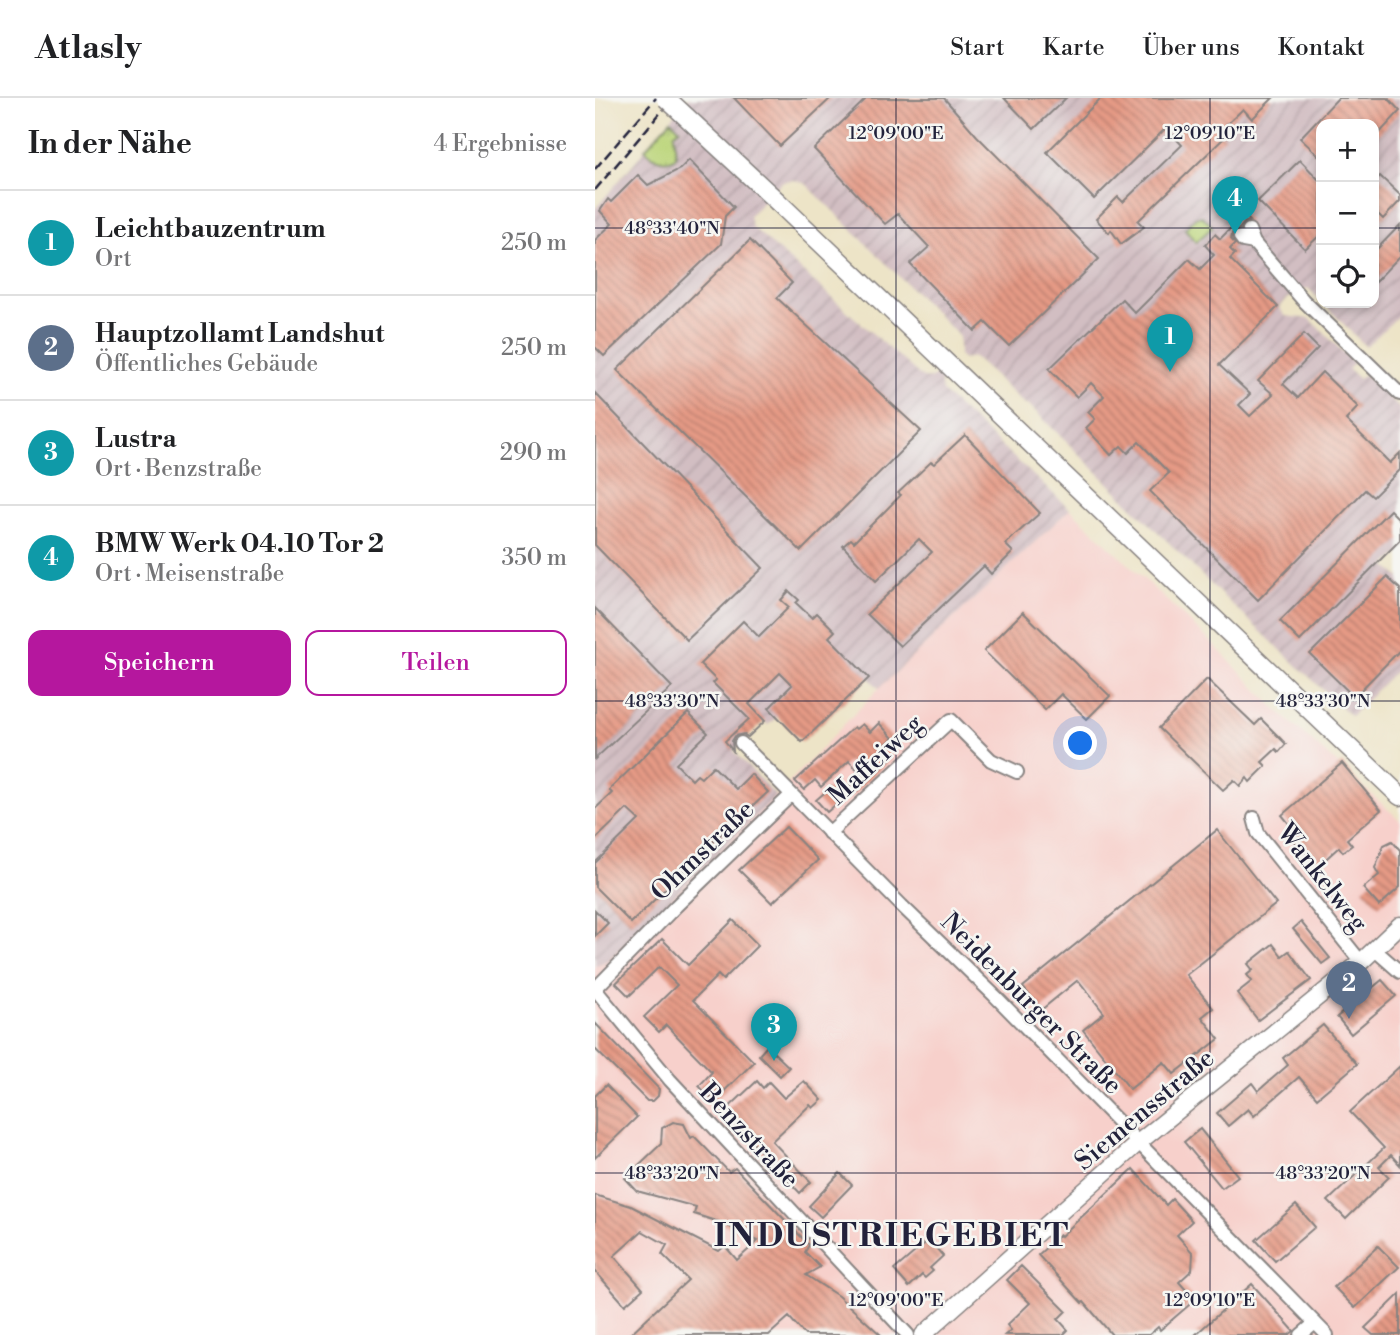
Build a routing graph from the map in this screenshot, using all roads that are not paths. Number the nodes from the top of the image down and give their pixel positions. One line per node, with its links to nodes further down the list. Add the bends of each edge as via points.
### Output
1 (666, 98): 7 (main road, bridge)
2 (1245, 233): 3 (street, via 1243,241 1254,243 1303,300)
3 (1400, 394)
4 (741, 743): 6 (street, Ohmstraße)
5 (1017, 772): 9 (street, Maffeiweg, via 991,760 950,720)
6 (791, 795): 9 (street, Neidenburger Straße); 14 (street, Ohmstraße)
7 (1400, 796)
8 (1254, 818): 12 (street, Wankelweg, via 1258,833)
9 (829, 833): 15 (street, Neidenburger Straße)
10 (1400, 925): 11 (main road, Siemensstraße)
11 (1375, 950): 12 (main road, Siemensstraße); 13 (street)
12 (1361, 962): 15 (main road, Siemensstraße)
13 (1400, 972)
14 (595, 989): 17 (street, Benzstraße, via 670,1080)
15 (1138, 1143): 16 (street, Neidenburger Straße); 18 (main road, Siemensstraße)
16 (1315, 1322): 19 (street); 20 (street, Neidenburger Straße)
17 (908, 1335)
18 (923, 1335)
19 (1301, 1335)
20 (1327, 1335)

